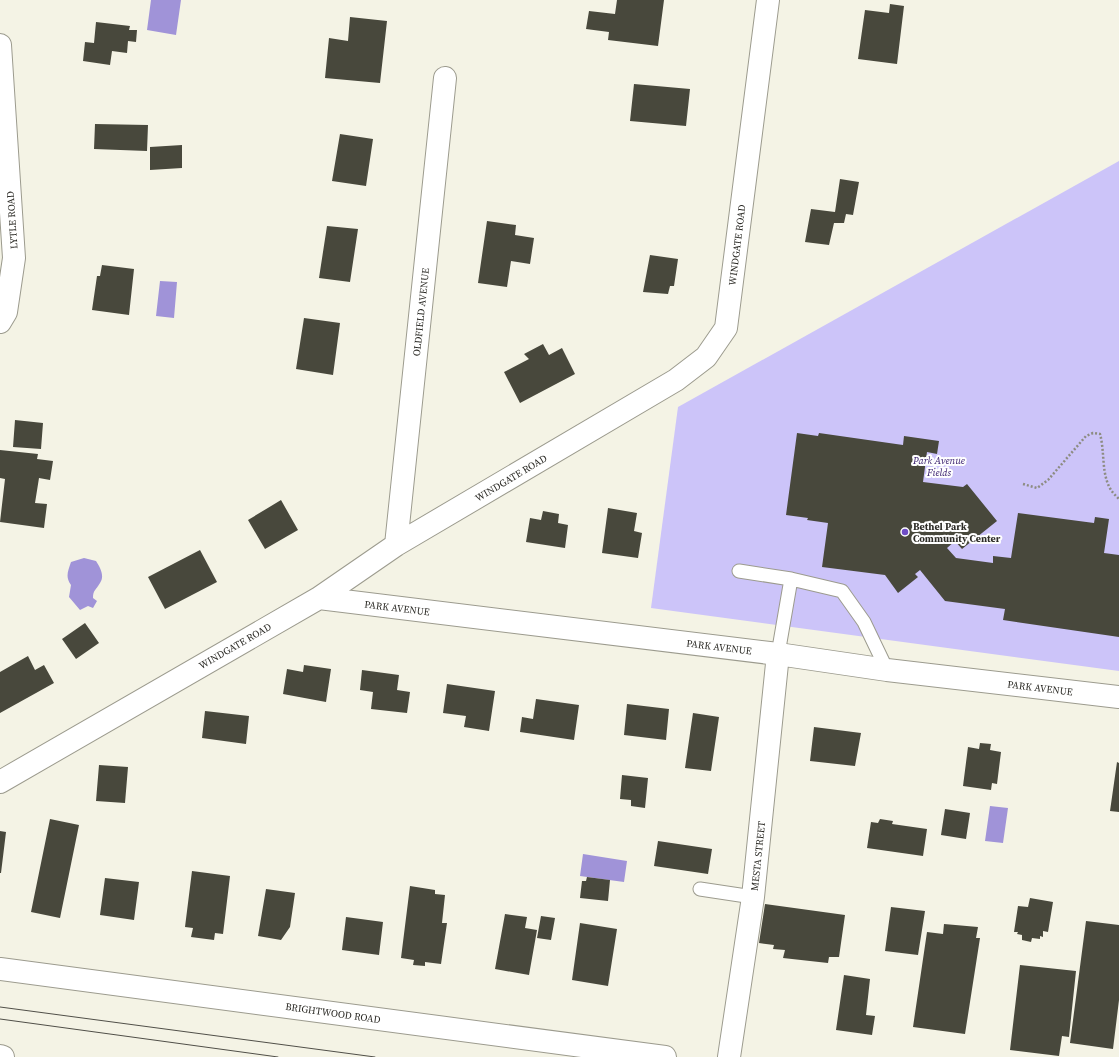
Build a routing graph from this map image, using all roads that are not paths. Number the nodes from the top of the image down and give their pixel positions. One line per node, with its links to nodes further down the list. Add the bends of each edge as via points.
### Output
1 (768, 0): 5 (street, WINDGATE ROAD, via 726,328 706,357 676,380)
2 (0, 45): 4 (street, LYTLE ROAD, via 14,258 6,312)
3 (445, 78): 5 (street, OLDFIELD AVENUE)
4 (0, 322)
5 (396, 545): 8 (street, WINDGATE ROAD)
6 (739, 571): 7 (lane)
7 (791, 580): 9 (lane); 10 (lane, via 842,591 864,622)
8 (319, 598): 9 (street, PARK AVENUE); 12 (street, WINDGATE ROAD)
9 (778, 654): 10 (street, PARK AVENUE); 14 (street, MESTA STREET)
10 (887, 670): 11 (street, PARK AVENUE)
11 (1119, 696)
12 (0, 782)
13 (700, 889): 14 (lane)
14 (753, 897): 19 (street, MESTA STREET)
15 (0, 969): 18 (street, BRIGHTWOOD ROAD)
16 (0, 1056): 17 (street)
17 (3, 1057)
18 (665, 1057)
19 (729, 1057)

